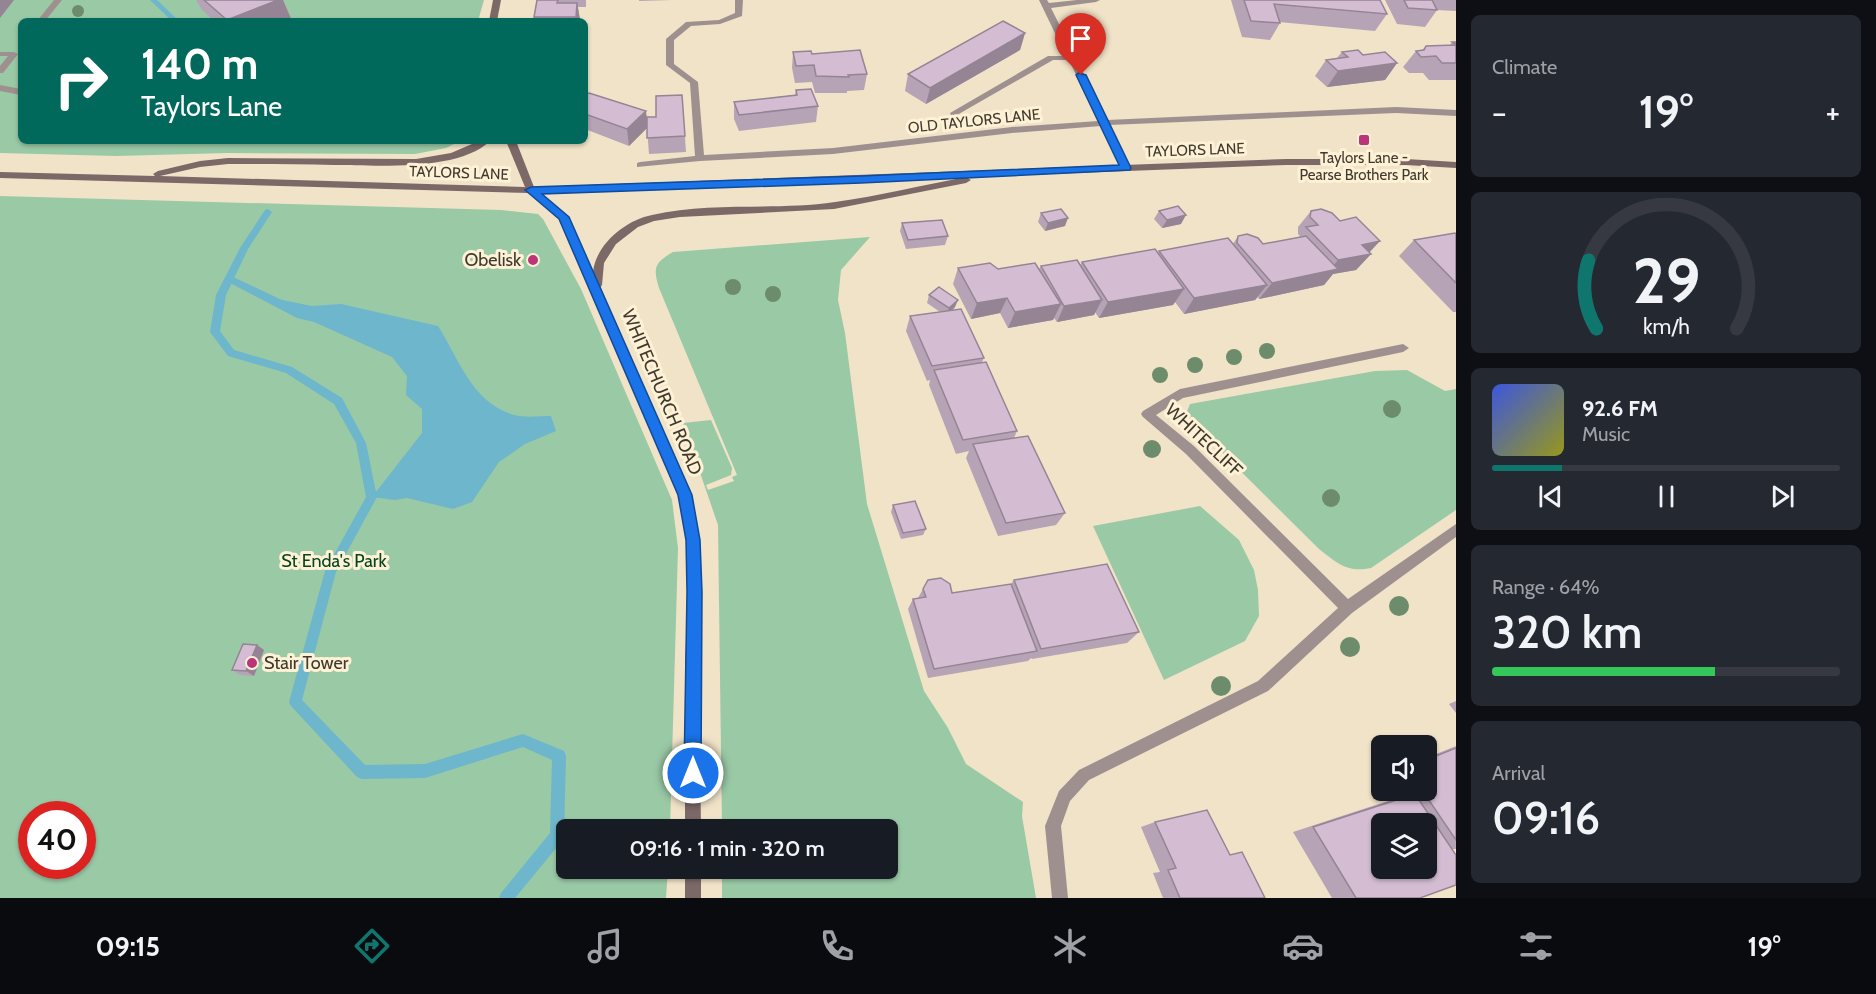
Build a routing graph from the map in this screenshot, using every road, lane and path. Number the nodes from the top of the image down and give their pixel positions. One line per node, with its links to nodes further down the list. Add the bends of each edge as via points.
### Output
1 (497, 0): 7 (street)
2 (739, 0): 20 (street, via 739,14 720,22 689,24 669,39 670,65 694,82)
3 (1096, 0): 5 (street)
4 (59, 1): 6 (street)
5 (1045, 3): 11 (street)
6 (44, 18)
7 (494, 18)
8 (18, 49): 10 (street)
9 (0, 54): 10 (street)
10 (14, 54): 12 (street)
11 (1073, 58): 16 (street, via 1051,58); 17 (street)
12 (0, 71)
13 (0, 88): 14 (street)
14 (18, 91)
15 (1456, 112): 17 (street, OLD TAYLORS LANE, via 1396,110)
16 (954, 113)
17 (1105, 123): 20 (street, OLD TAYLORS LANE, via 833,151); 23 (street)
18 (480, 144): 26 (street, via 440,159 416,162 228,160)
19 (512, 144): 27 (street, WHITECHURCH ROAD)
20 (700, 158): 21 (street, OLD TAYLORS LANE)
21 (640, 165)
22 (1456, 165): 23 (street, TAYLORS LANE, via 1286,162)
23 (1126, 168): 24 (street, TAYLORS LANE)
24 (1006, 172): 27 (street, TAYLORS LANE); 28 (street, via 834,206 652,218 612,242 599,263)
25 (0, 175): 26 (street, TAYLORS LANE)
26 (142, 178): 27 (street, TAYLORS LANE)
27 (531, 190): 28 (street, WHITECHURCH ROAD, via 564,217)
28 (597, 288): 32 (street, WHITECHURCH ROAD, via 685,495 693,540 695,592)
29 (1403, 348): 31 (street, WHITECLIFF, via 1180,394 1147,414 1190,450)
30 (1456, 530): 31 (street)
31 (1347, 608): 35 (street, via 1263,686 1084,775 1064,796 1053,826)
32 (693, 819)
33 (693, 879): 34 (street)
34 (693, 898)
35 (1060, 898)

